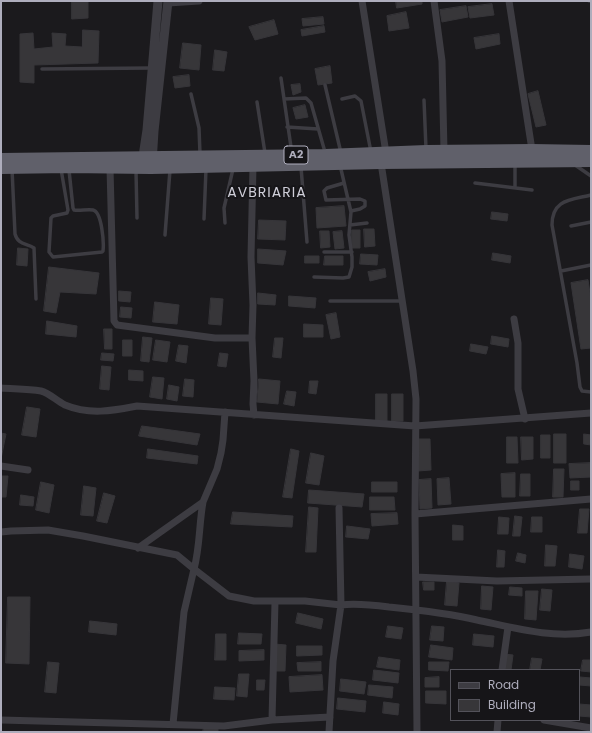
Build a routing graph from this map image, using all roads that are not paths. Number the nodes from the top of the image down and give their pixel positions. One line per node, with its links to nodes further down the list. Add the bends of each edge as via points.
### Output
1 (158, 1): 7 (street)
2 (199, 1): 6 (street)
3 (362, 1): 26 (street)
4 (434, 1): 20 (street, via 442,61)
5 (510, 1): 18 (street)
6 (168, 2): 33 (street, via 154,131)
7 (152, 68): 8 (lane); 33 (street)
8 (42, 69)
9 (281, 78): 13 (lane)
10 (325, 85): 28 (lane)
11 (191, 94): 32 (lane)
12 (342, 99): 22 (lane, via 356,96 362,101)
13 (284, 100): 16 (lane); 17 (lane, via 306,98 311,103)
14 (424, 100): 19 (lane)
15 (257, 102): 25 (lane)
16 (287, 127): 17 (lane); 23 (lane)
17 (318, 129): 24 (lane)
18 (532, 150): 20 (highway, A2); 21 (highway, A2)
19 (426, 151): 20 (highway, A2); 26 (highway, A2)
20 (444, 151)
21 (591, 151)
22 (371, 153): 26 (highway, A2); 28 (highway, A2)
23 (292, 155): 24 (highway, A2); 25 (highway, A2)
24 (326, 155): 28 (highway, A2)
25 (265, 156): 32 (highway, A2)
26 (383, 158): 28 (highway, A2); 29 (highway, A2); 64 (street)
27 (1, 159): 33 (highway, A2)
28 (340, 159): 36 (highway, A2); 42 (lane)
29 (515, 161): 30 (highway, A2); 44 (lane)
30 (568, 161): 31 (highway, A2); 41 (lane)
31 (591, 161)
32 (203, 162): 33 (highway, A2); 34 (highway, A2); 38 (highway, A2); 50 (lane)
33 (145, 164): 38 (highway, A2); 40 (highway, A2); 49 (lane)
34 (234, 166): 35 (highway, A2); 52 (lane, via 224,208)
35 (253, 166): 36 (highway, A2); 67 (street)
36 (301, 166): 57 (lane)
37 (65, 167): 37 (lane, via 74,210 93,210 98,214 104,247 102,252 53,257 50,255 51,218 67,213 68,210); 39 (highway, A2); 40 (highway, A2)
38 (170, 167): 56 (lane)
39 (7, 168): 63 (lane, via 17,239 20,243 34,248)
40 (110, 168): 67 (street, via 114,321 117,325 215,338)
41 (591, 176)
42 (344, 183): 47 (lane); 47 (lane, via 327,188 324,191 326,200)
43 (474, 183): 44 (lane)
44 (515, 188): 45 (lane)
45 (532, 190)
46 (591, 195): 61 (lane, via 564,202 554,212 552,225)
47 (348, 199): 48 (lane); 48 (lane, via 363,199 366,204 360,210)
48 (351, 211): 54 (lane)
49 (137, 218)
50 (204, 219)
51 (591, 222): 55 (lane)
52 (225, 223)
53 (367, 224): 54 (lane)
54 (350, 225): 59 (lane)
55 (571, 226)
56 (165, 235)
57 (307, 242)
58 (324, 252): 59 (lane)
59 (352, 252): 62 (lane, via 349,277)
60 (591, 265): 61 (lane)
61 (561, 271): 69 (lane, via 580,387 582,391)
62 (314, 276)
63 (36, 299)
64 (402, 300): 65 (lane); 74 (street, via 416,399)
65 (330, 301)
66 (514, 319): 73 (street, via 518,343 518,389)
67 (252, 338): 72 (street)
68 (1, 388): 70 (street, via 42,392 63,404 91,411 103,412 137,406)
69 (591, 392)
70 (225, 412): 72 (street); 78 (street, via 221,453)
71 (591, 413): 73 (street)
72 (254, 415): 74 (street)
73 (525, 419): 74 (street)
74 (415, 426): 80 (street)
75 (1, 466): 76 (street)
76 (28, 470)
77 (591, 498): 80 (street)
78 (203, 502): 82 (street); 83 (street)
79 (339, 508): 87 (street)
80 (415, 514): 84 (street)
81 (1, 532): 82 (street, via 48,530)
82 (138, 548): 83 (street, via 177,555)
83 (194, 569): 86 (street, via 229,596); 97 (street, via 184,612)
84 (416, 577): 85 (street, via 497,581); 88 (street)
85 (591, 579)
86 (275, 602): 87 (street, via 304,601); 94 (street)
87 (341, 605): 88 (street); 92 (street, via 333,661)
88 (416, 609): 89 (street); 100 (street)
89 (508, 627): 90 (street, via 562,635); 91 (street)
90 (591, 632)
91 (502, 669)
92 (330, 717): 94 (street); 99 (street)
93 (1, 720): 97 (street)
94 (272, 720): 97 (street, via 224,726)
95 (498, 721): 101 (street)
96 (550, 721): 98 (street)
97 (173, 724)
98 (591, 728)
99 (329, 732)
100 (417, 732)
101 (497, 732)

